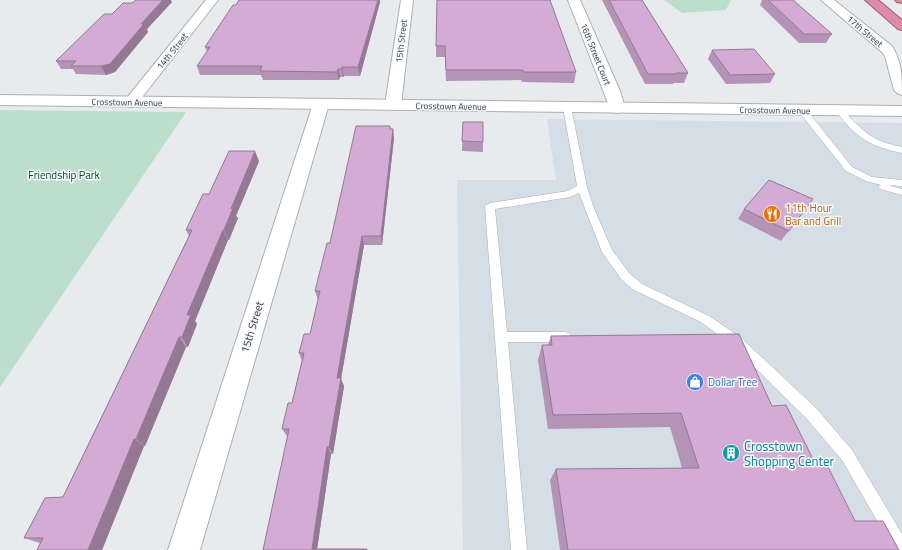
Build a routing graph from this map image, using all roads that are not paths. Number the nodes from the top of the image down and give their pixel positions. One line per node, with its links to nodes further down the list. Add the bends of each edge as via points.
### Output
1 (212, 0): 12 (street, 14th Street)
2 (407, 0): 14 (street, 15th Street)
3 (574, 0): 16 (street, 16th Street Court)
4 (828, 0): 9 (street, 17th Street, via 887,49)
5 (871, 0): 8 (highway)
6 (876, 0): 7 (highway)
7 (902, 18)
8 (902, 26)
9 (900, 75): 10 (street, 17th Street)
10 (902, 90)
11 (0, 100): 12 (street, Crosstown Avenue)
12 (131, 102): 13 (street, Crosstown Avenue)
13 (321, 104): 14 (street, Crosstown Avenue); 32 (street, 15th Street)
14 (393, 105): 15 (street, Crosstown Avenue)
15 (567, 107): 16 (street, Crosstown Avenue); 24 (lane)
16 (617, 108): 17 (street, Crosstown Avenue)
17 (803, 111): 18 (street, Crosstown Avenue); 21 (lane, via 849,169)
18 (840, 111): 19 (street, Crosstown Avenue); 20 (lane, via 862,136 882,146)
19 (902, 111)
20 (902, 150)
21 (861, 175): 22 (lane); 26 (lane)
22 (882, 182): 23 (lane); 25 (lane)
23 (902, 183)
24 (582, 187): 28 (lane, via 607,252 626,277 638,287 705,319); 29 (lane, via 570,194 490,206)
25 (902, 188)
26 (902, 192)
27 (705, 336): 28 (lane)
28 (728, 336): 31 (lane, via 811,412 847,455)
29 (501, 337): 30 (lane); 33 (lane)
30 (579, 337)
31 (902, 549)
32 (184, 550)
33 (519, 550)

